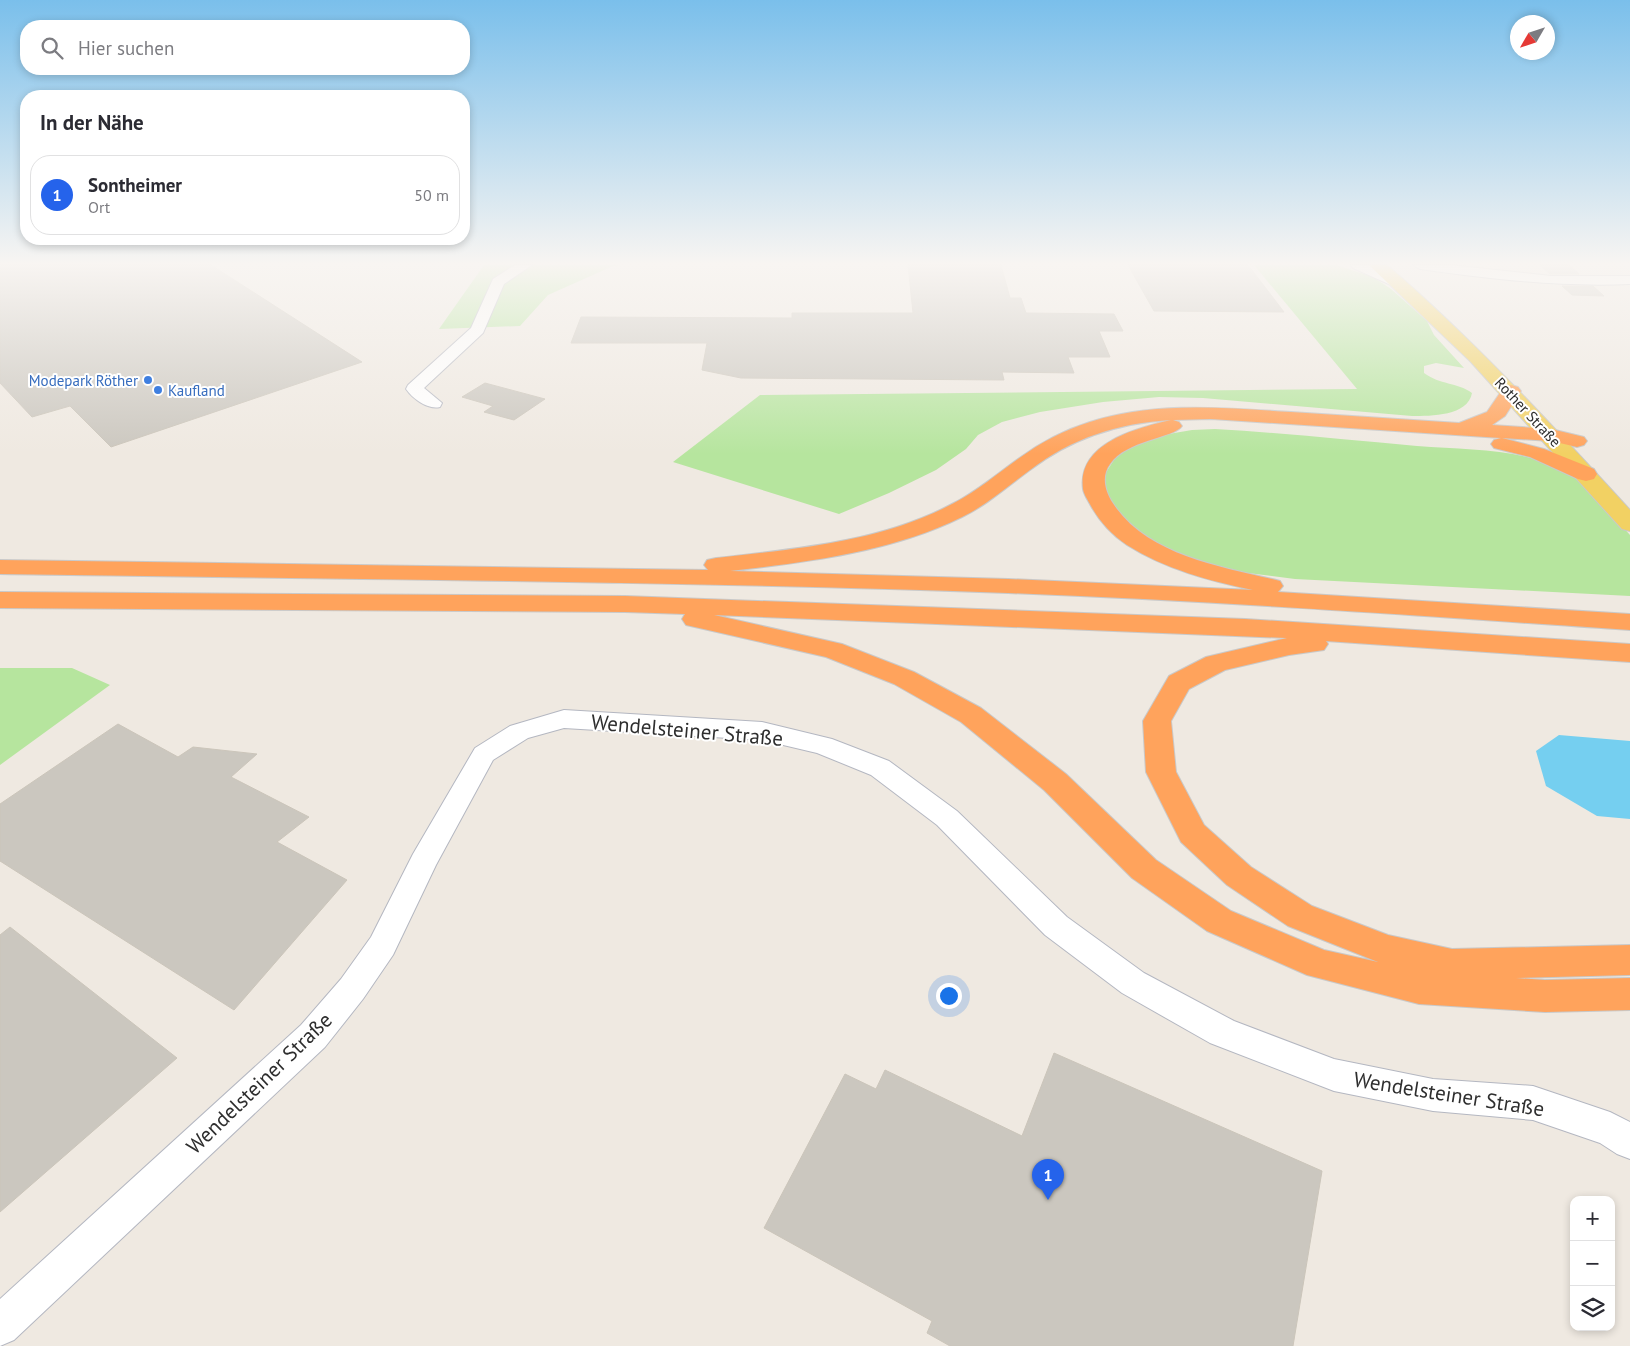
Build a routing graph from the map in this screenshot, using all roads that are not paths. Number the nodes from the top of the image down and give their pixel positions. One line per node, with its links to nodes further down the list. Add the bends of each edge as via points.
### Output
1 (479, 328): 5 (street, via 414,388)
2 (1448, 328): 4 (main road, Rother Straße)
3 (1459, 328): 7 (main road, Rother Straße)
4 (1510, 391): 6 (highway, via 1499,413 1487,421); 7 (main road, Rother Straße)
5 (434, 403)
6 (1459, 429): 7 (highway); 13 (highway, via 1211,413 1121,418 1098,424 1055,444 980,498 954,512 874,542 794,556)
7 (1562, 440): 8 (highway); 9 (main road, Rother Straße); 10 (main road, Rother Straße)
8 (1490, 442): 9 (highway, via 1537,453); 16 (highway, via 1191,424 1130,438 1113,448 1101,461 1094,476 1094,490 1103,508 1138,542 1173,560 1259,584)
9 (1586, 474): 11 (main road, Rother Straße)
10 (1630, 497)
11 (1630, 524)
12 (0, 568): 13 (highway)
13 (618, 577): 16 (highway, via 1010,586)
14 (0, 600): 15 (highway)
15 (625, 604): 18 (highway, via 1236,626); 21 (highway, via 833,650 904,678 971,715 1055,782 1144,869 1219,921 1320,964 1419,988 1546,996)
16 (1385, 605): 17 (highway)
17 (1630, 622)
18 (1424, 640): 19 (highway); 20 (highway, via 1289,646 1216,663 1179,683 1156,720 1161,772 1192,833 1239,876 1300,916 1386,950 1452,964)
19 (1630, 653)
20 (1630, 960)
21 (1630, 994)
22 (1630, 1142): 23 (street, Wendelsteiner Straße, via 1610,1128 1533,1103 1433,1095 1334,1076 1222,1032 1133,983 1056,926 947,818 880,768 823,745 762,731 564,720 519,732 484,754 423,862 382,946 313,1036)
23 (0, 1326)

